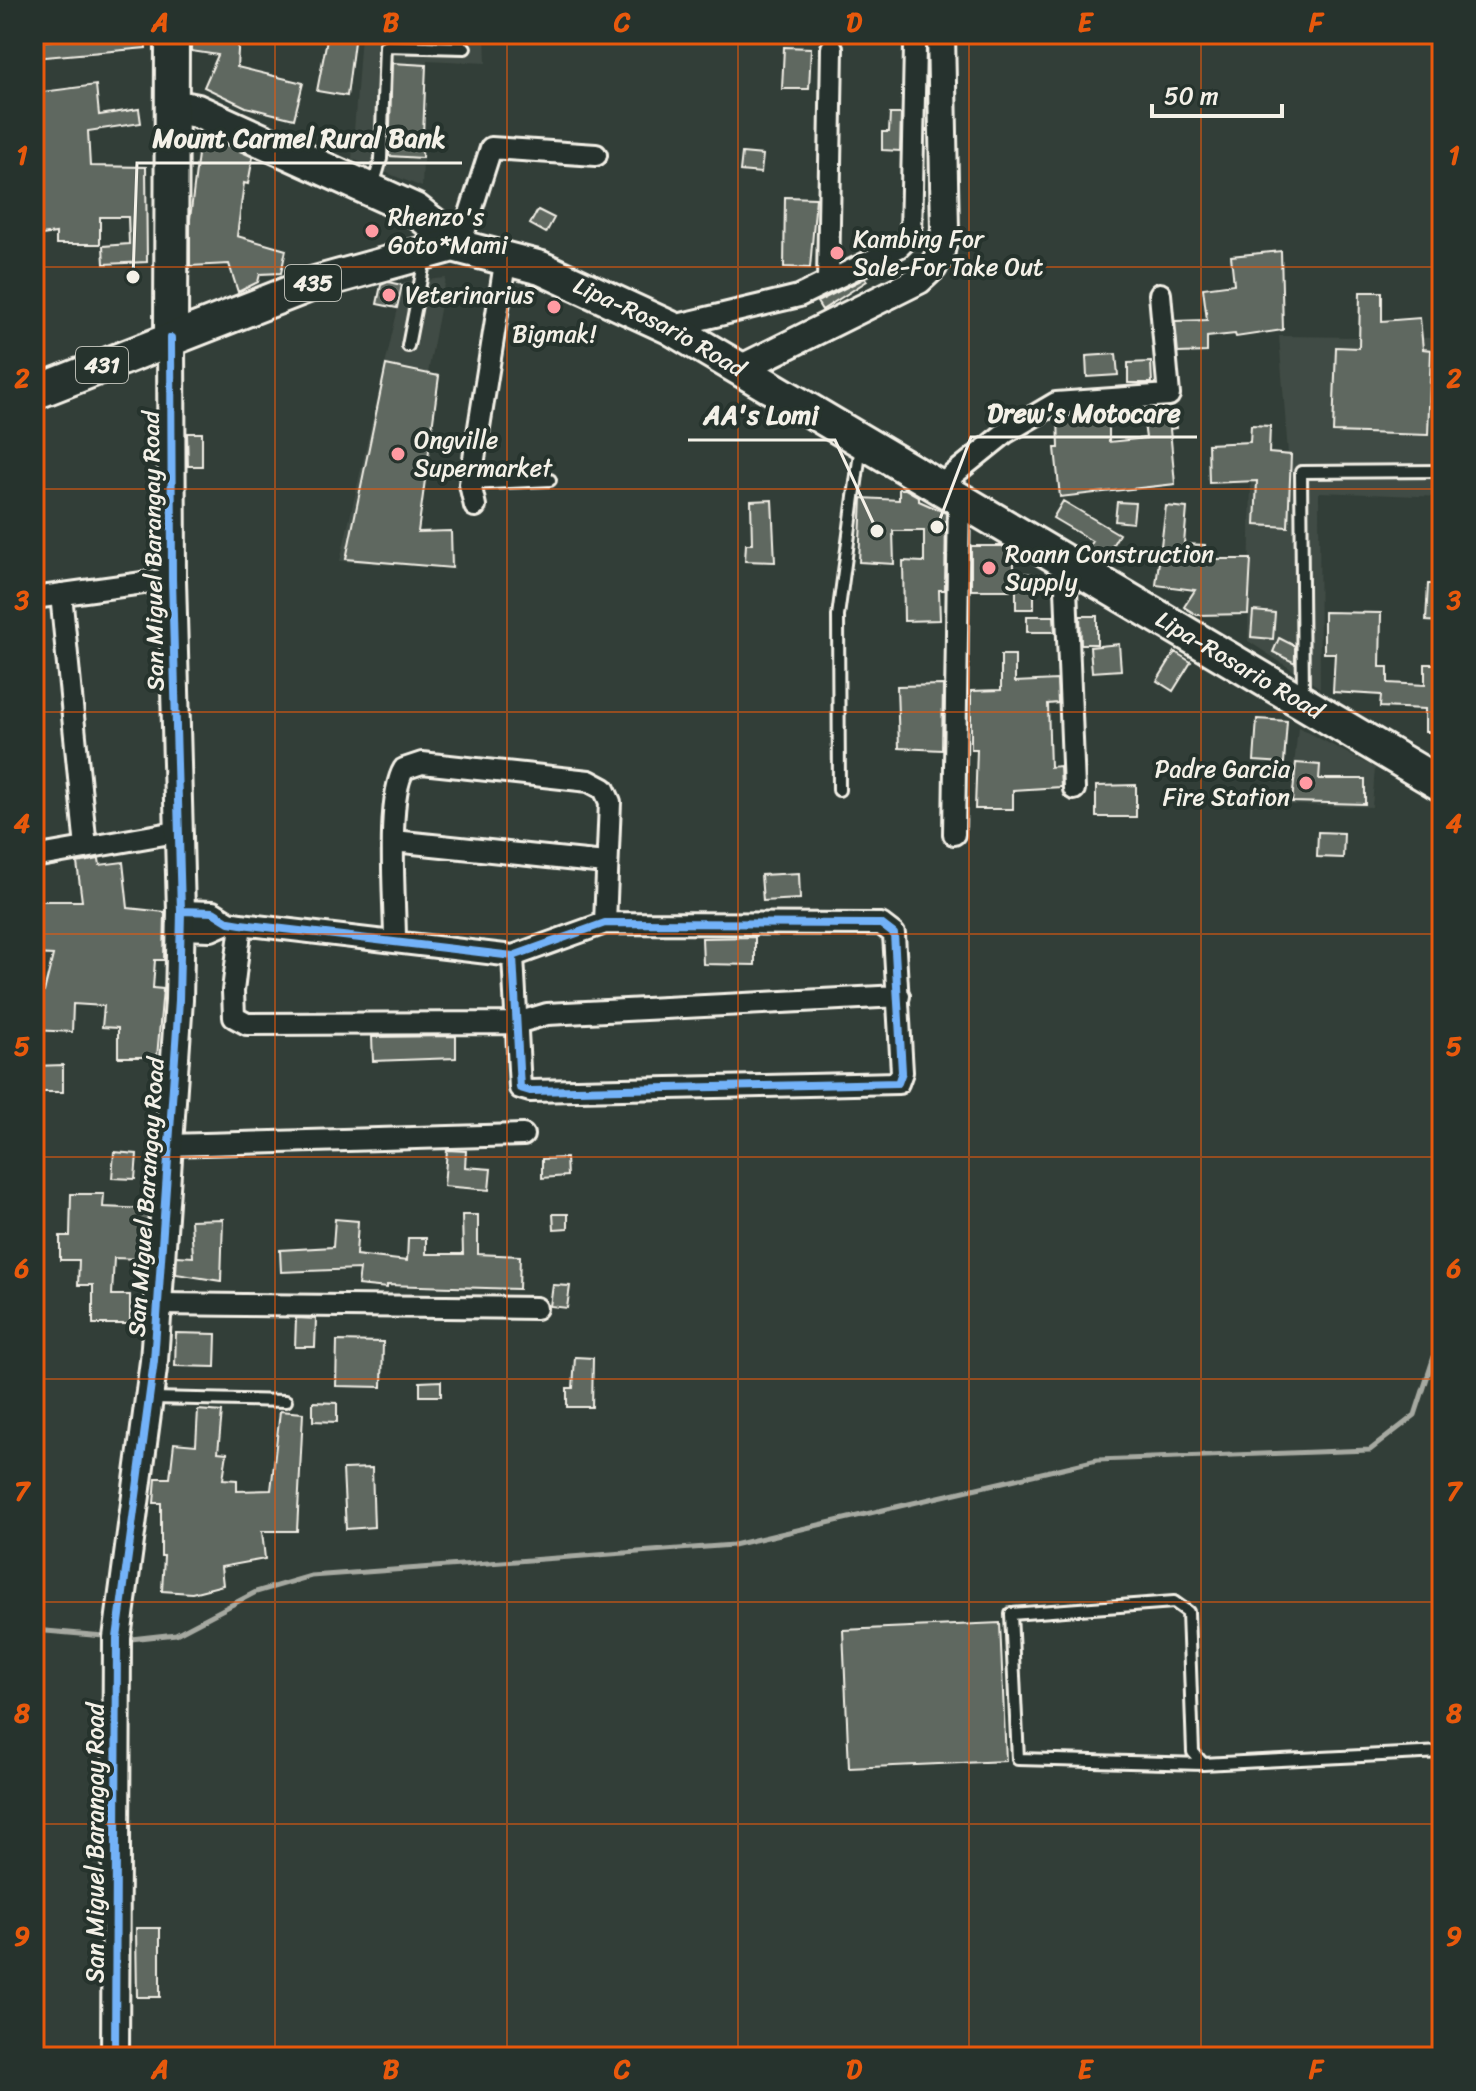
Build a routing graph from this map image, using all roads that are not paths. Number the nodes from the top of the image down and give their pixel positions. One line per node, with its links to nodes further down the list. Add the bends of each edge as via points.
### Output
1 (172, 34): 6 (main road)
2 (941, 34): 17 (street, via 945,230 933,267 907,287)
3 (915, 47): 12 (street, via 911,235 899,247)
4 (465, 48): 8 (lane, via 385,46 381,159)
5 (832, 48): 12 (street)
6 (172, 106): 8 (main road, 435, via 197,111); 15 (main road)
7 (596, 155): 9 (street, via 491,148)
8 (371, 190): 9 (main road, 435, via 420,213)
9 (460, 245): 10 (main road, Lipa-Rosario Road / 435); 11 (main road, Lipa-Rosario Road / 435)
10 (424, 254): 15 (main road, Lipa-Rosario Road / 435, via 341,274); 16 (lane)
11 (506, 257): 14 (main road, Lipa-Rosario Road / 435); 22 (street)
12 (828, 282): 14 (street, via 799,296)
13 (1160, 294): 23 (street, via 1169,395 1056,403 1005,433)
14 (669, 327): 17 (main road, Lipa-Rosario Road / 435)
15 (171, 338): 18 (main road, Lipa-Rosario Road / 431); 26 (street, San Miguel Barangay Road)
16 (408, 346)
17 (742, 368): 19 (main road, Lipa-Rosario Road / 435)
18 (34, 393)
19 (862, 439): 23 (main road, Lipa-Rosario Road / 435); 32 (lane, via 838,616)
20 (1442, 471): 29 (lane, via 1301,472)
21 (550, 480): 22 (lane)
22 (470, 484): 24 (street)
23 (949, 492): 25 (main road, Lipa-Rosario Road / 435); 34 (street)
24 (475, 506)
25 (1065, 563): 29 (main road, Lipa-Rosario Road / 435); 31 (street)
26 (172, 579): 27 (street); 33 (street, San Miguel Barangay Road)
27 (61, 594): 28 (street); 36 (street)
28 (34, 598)
29 (1303, 702): 30 (main road, Lipa-Rosario Road / 435)
30 (1442, 785)
31 (1074, 789)
32 (839, 790)
33 (176, 832): 36 (street); 39 (street, San Miguel Barangay Road)
34 (954, 834)
35 (394, 841): 38 (street); 38 (street, via 398,778 404,769 422,763 589,781 604,789 610,802); 42 (street)
36 (86, 848): 37 (street)
37 (34, 857)
38 (605, 863): 41 (street)
39 (181, 920): 40 (street, via 213,912); 47 (street, San Miguel Barangay Road)
40 (235, 923): 42 (street); 45 (street, via 234,1017 247,1024)
41 (605, 923): 43 (street); 44 (street, via 881,924 894,934)
42 (395, 940): 43 (street)
43 (513, 956): 45 (street)
44 (899, 996): 45 (street, via 547,1014); 45 (street, via 898,1083 530,1091 520,1088)
45 (517, 1023)
46 (523, 1135): 47 (street)
47 (170, 1145): 48 (street, San Miguel Barangay Road)
48 (158, 1304): 49 (street); 50 (street, San Miguel Barangay Road)
49 (536, 1308)
50 (150, 1398): 51 (lane); 54 (street, San Miguel Barangay Road, via 117,1638)
51 (286, 1401)
52 (1442, 1752): 53 (lane)
53 (1203, 1764): 53 (lane, via 1193,1752 1188,1612 1174,1602 1011,1614 1018,1759)
54 (115, 2057)

